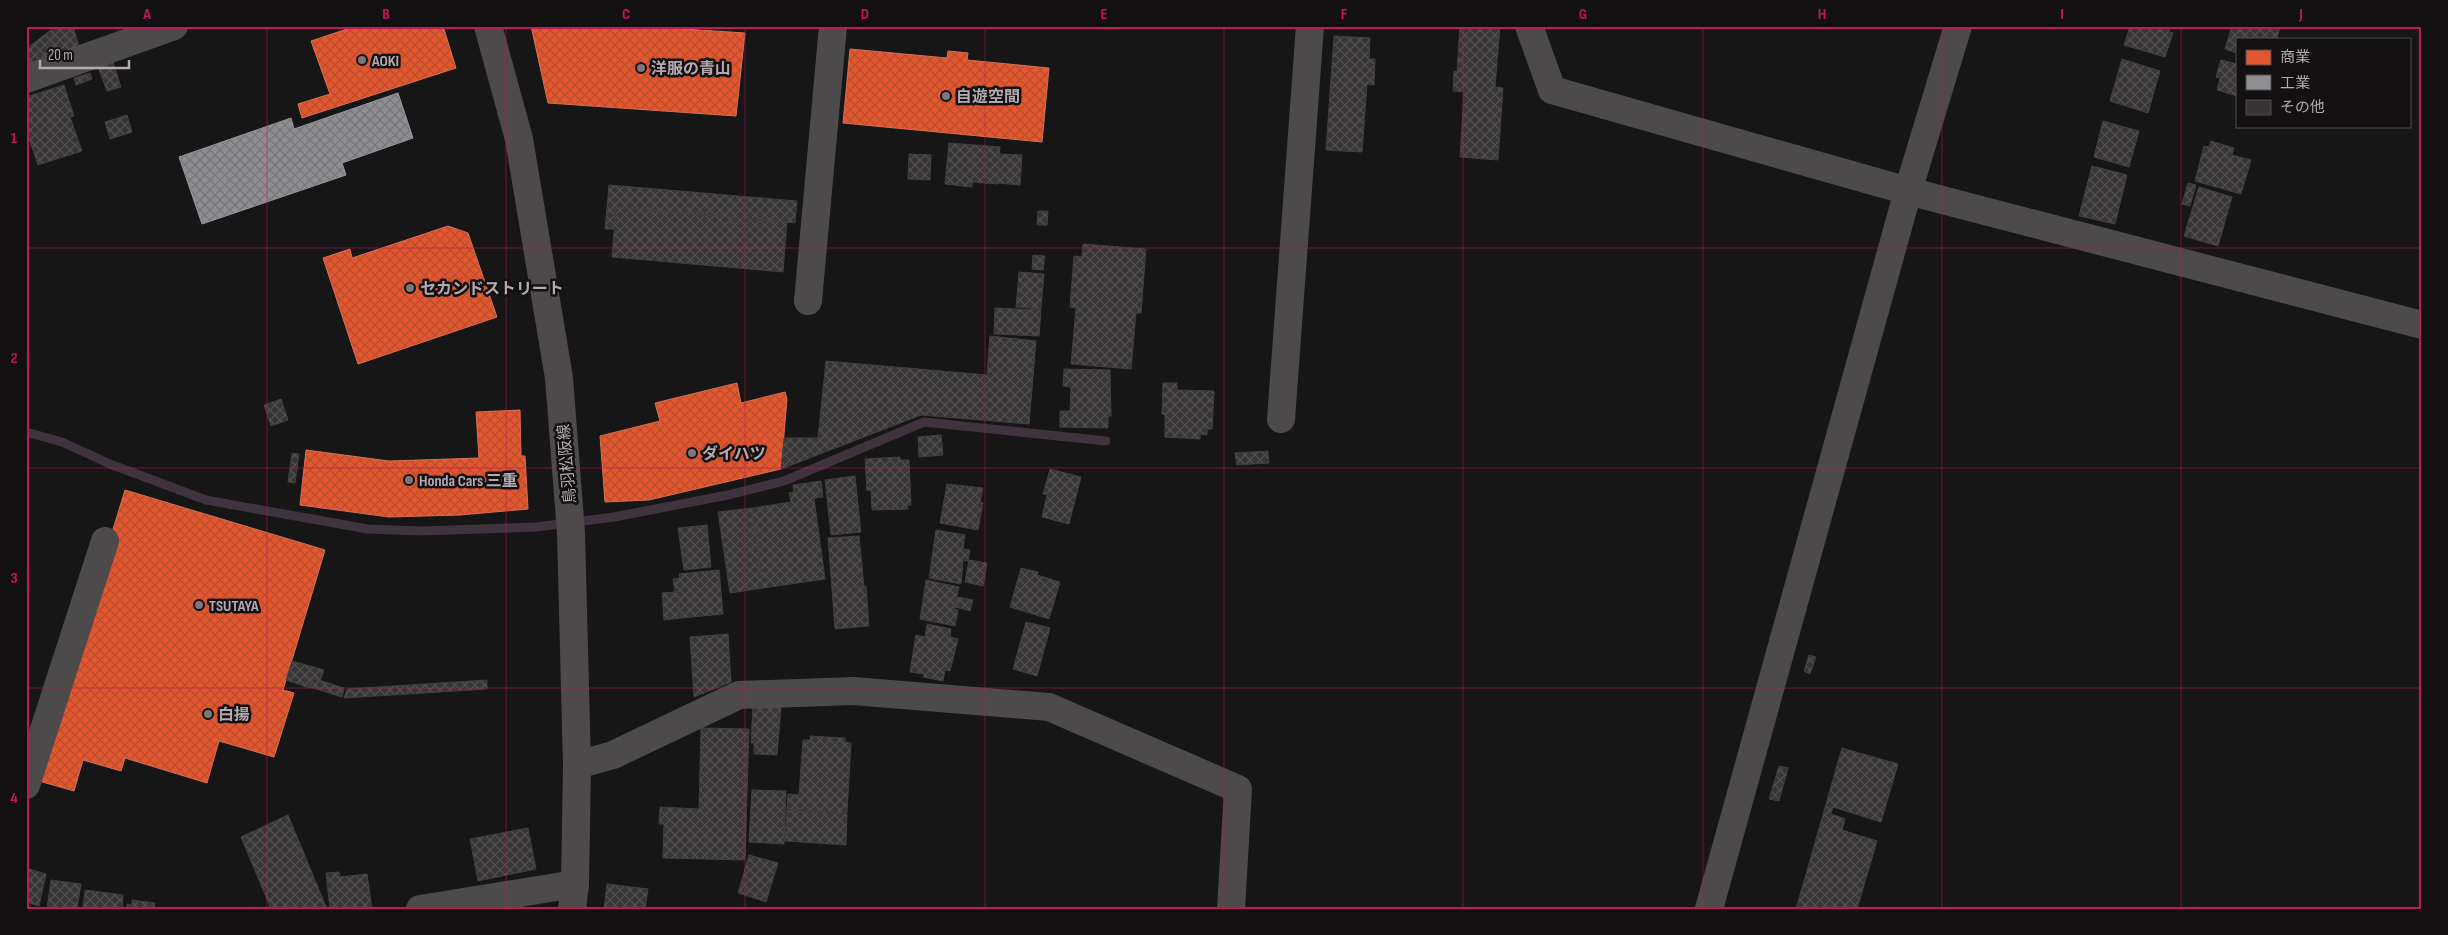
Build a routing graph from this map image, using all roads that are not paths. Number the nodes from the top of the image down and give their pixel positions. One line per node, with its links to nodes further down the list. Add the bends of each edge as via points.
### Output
1 (174, 26): 7 (street)
2 (488, 26): 13 (main road, 鳥羽松阪線, via 519,139 558,378 570,505)
3 (833, 26): 9 (street)
4 (1310, 26): 11 (street)
5 (1529, 26): 8 (street, via 1552,90)
6 (1958, 26): 8 (street)
7 (26, 79)
8 (1908, 191): 10 (street); 18 (street)
9 (808, 302)
10 (2422, 325)
11 (1281, 419)
12 (105, 541): 14 (street)
13 (577, 765): 15 (main road, 鳥羽松阪線); 17 (street, via 613,755 739,695 853,691 1049,708 1238,789)
14 (26, 785)
15 (573, 896): 16 (street)
16 (420, 909)
17 (1231, 909)
18 (1709, 909)

